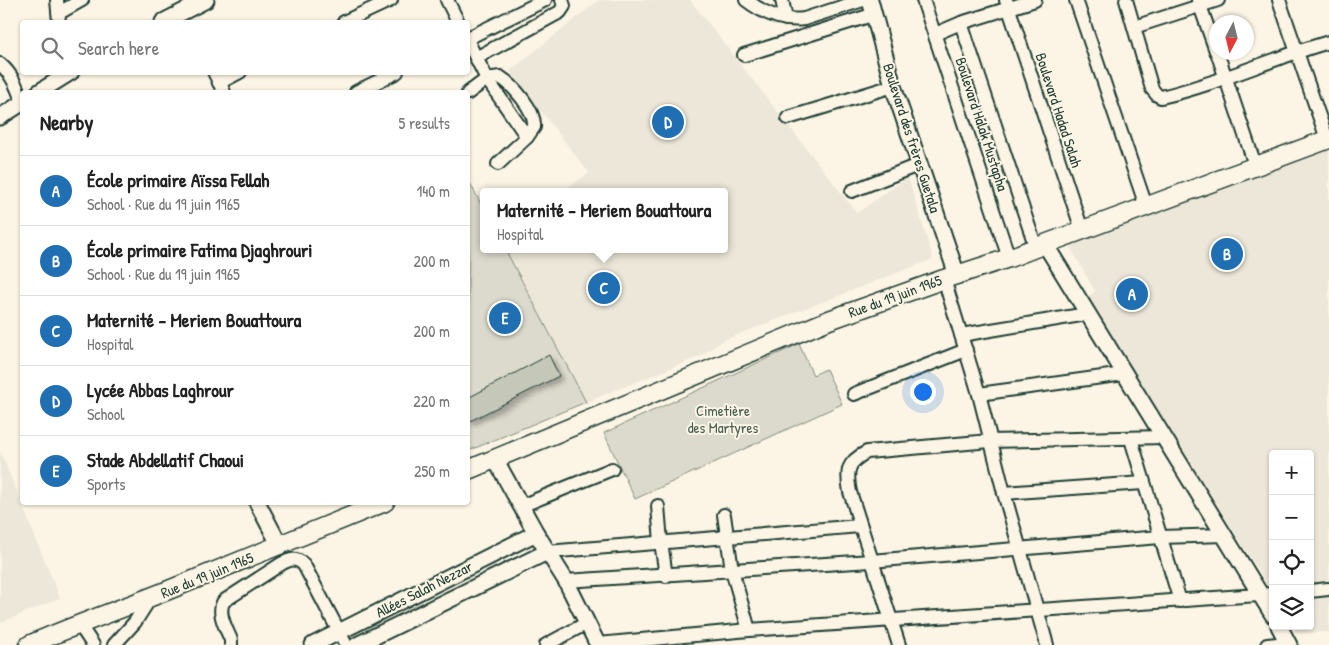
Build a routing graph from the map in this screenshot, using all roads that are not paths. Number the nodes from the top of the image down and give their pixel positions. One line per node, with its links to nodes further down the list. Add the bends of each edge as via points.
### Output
1 (57, 0): 20 (street)
2 (82, 0): 20 (street)
3 (391, 0): 23 (street)
4 (447, 0): 24 (street)
5 (545, 0): 29 (street)
6 (562, 0): 34 (street, via 564,6 560,12)
7 (746, 0): 21 (street, via 768,14)
8 (782, 0): 21 (street)
9 (863, 0): 21 (street, via 804,19)
10 (923, 0): 28 (street, Boulevard Halak Mustapha)
11 (1035, 0): 17 (street)
12 (1076, 0): 57 (street)
13 (1126, 0): 26 (street)
14 (1218, 0): 16 (street)
15 (1279, 0): 32 (street)
16 (1200, 3): 26 (street); 27 (street)
17 (1008, 4): 25 (street); 58 (street, Boulevard Hadad Salah)
18 (872, 7): 33 (street); 43 (street, Boulevard des frères Guetala)
19 (193, 8): 22 (street)
20 (59, 18)
21 (786, 19)
22 (167, 20)
23 (348, 20)
24 (457, 20)
25 (961, 23): 28 (street); 59 (street)
26 (1134, 27): 40 (street, via 1152,89 1157,96 1167,96)
27 (1209, 29)
28 (935, 34): 60 (street, Boulevard Halak Mustapha)
29 (470, 37)
30 (1329, 42): 32 (street)
31 (470, 46): 34 (street)
32 (1297, 51): 40 (street); 52 (street)
33 (744, 55)
34 (476, 58): 41 (street)
35 (1220, 60): 40 (street)
36 (0, 64): 47 (street, via 14,79)
37 (64, 75): 44 (street)
38 (234, 75): 42 (street)
39 (391, 75): 45 (street)
40 (1226, 77): 55 (street)
41 (487, 79): 46 (street); 51 (street); 51 (street, via 500,77 509,82 534,116 534,127)
42 (219, 82)
43 (893, 86): 50 (street); 54 (street, Boulevard des frères Guetala)
44 (44, 90)
45 (360, 90)
46 (470, 92)
47 (20, 96)
48 (20, 103): 49 (street)
49 (0, 117)
50 (788, 118)
51 (527, 137): 53 (street)
52 (1328, 139): 55 (main road, Rue du 19 juin 1965)
53 (498, 164)
54 (918, 165): 56 (street); 61 (street, Boulevard des frères Guetala)
55 (1255, 165): 57 (main road, Rue du 19 juin 1965)
56 (852, 191)
57 (1146, 206): 58 (main road, Rue du 19 juin 1965)
58 (1082, 230): 59 (main road, Rue du 19 juin 1965)
59 (1040, 246): 60 (main road, Rue du 19 juin 1965); 62 (street)
60 (1009, 258): 61 (main road, Rue du 19 juin 1965)
61 (950, 277): 63 (street); 71 (main road, Rue du 19 juin 1965, via 821,324)
62 (1086, 314): 63 (street); 65 (street)
63 (961, 335): 64 (street)
64 (966, 350): 66 (street); 67 (street)
65 (1124, 374): 67 (street); 68 (street)
66 (854, 394)
67 (979, 394): 70 (street)
68 (1164, 437): 69 (street); 83 (street)
69 (1131, 439): 70 (street); 74 (street)
70 (990, 441): 75 (street); 81 (street, via 867,452 856,457 847,477)
71 (495, 459): 72 (main road, Rue du 19 juin 1965); 78 (street)
72 (470, 469)
73 (612, 469): 78 (street)
74 (1143, 483): 75 (street); 85 (street)
75 (1004, 493): 88 (street)
76 (259, 505): 87 (street)
77 (378, 505): 87 (main road, Rue du 19 juin 1965)
78 (521, 506): 82 (street)
79 (658, 506): 86 (street)
80 (724, 515): 84 (street)
81 (860, 526): 84 (street); 90 (street)
82 (536, 533): 89 (street); 105 (street, Allées Salah Nezzar)
83 (1225, 535): 85 (street); 96 (street)
84 (726, 536): 86 (street); 91 (street)
85 (1160, 537): 88 (street); 98 (street)
86 (661, 542): 89 (street); 92 (street)
87 (280, 546): 97 (main road, Rue du 19 juin 1965)
88 (1021, 549): 90 (street); 99 (street)
89 (547, 552): 93 (street); 114 (street)
90 (871, 561): 91 (street); 100 (street)
91 (732, 570): 92 (street); 103 (street)
92 (666, 576): 93 (street)
93 (566, 582): 101 (street)
94 (1328, 589): 95 (street)
95 (1314, 591)
96 (1267, 594): 98 (street)
97 (152, 597): 102 (main road, Rue du 19 juin 1965); 110 (street, via 136,622)
98 (1180, 601): 99 (street)
99 (1037, 609): 100 (street); 117 (street)
100 (892, 621): 103 (street); 116 (street)
101 (587, 623): 106 (street); 115 (street)
102 (79, 624): 108 (main road, Rue du 19 juin 1965); 109 (street)
103 (749, 630): 106 (street)
104 (1281, 630): 107 (street)
105 (339, 631): 111 (street, via 304,565 295,559 230,596 221,605); 112 (street, Allées Salah Nezzar); 113 (street)
106 (598, 644)
107 (1289, 644): 118 (street)
108 (29, 645)
109 (93, 645)
110 (114, 645)
111 (231, 645)
112 (313, 645)
113 (346, 645)
114 (358, 645)
115 (546, 645)
116 (899, 645)
117 (1047, 645)
118 (1267, 645)

